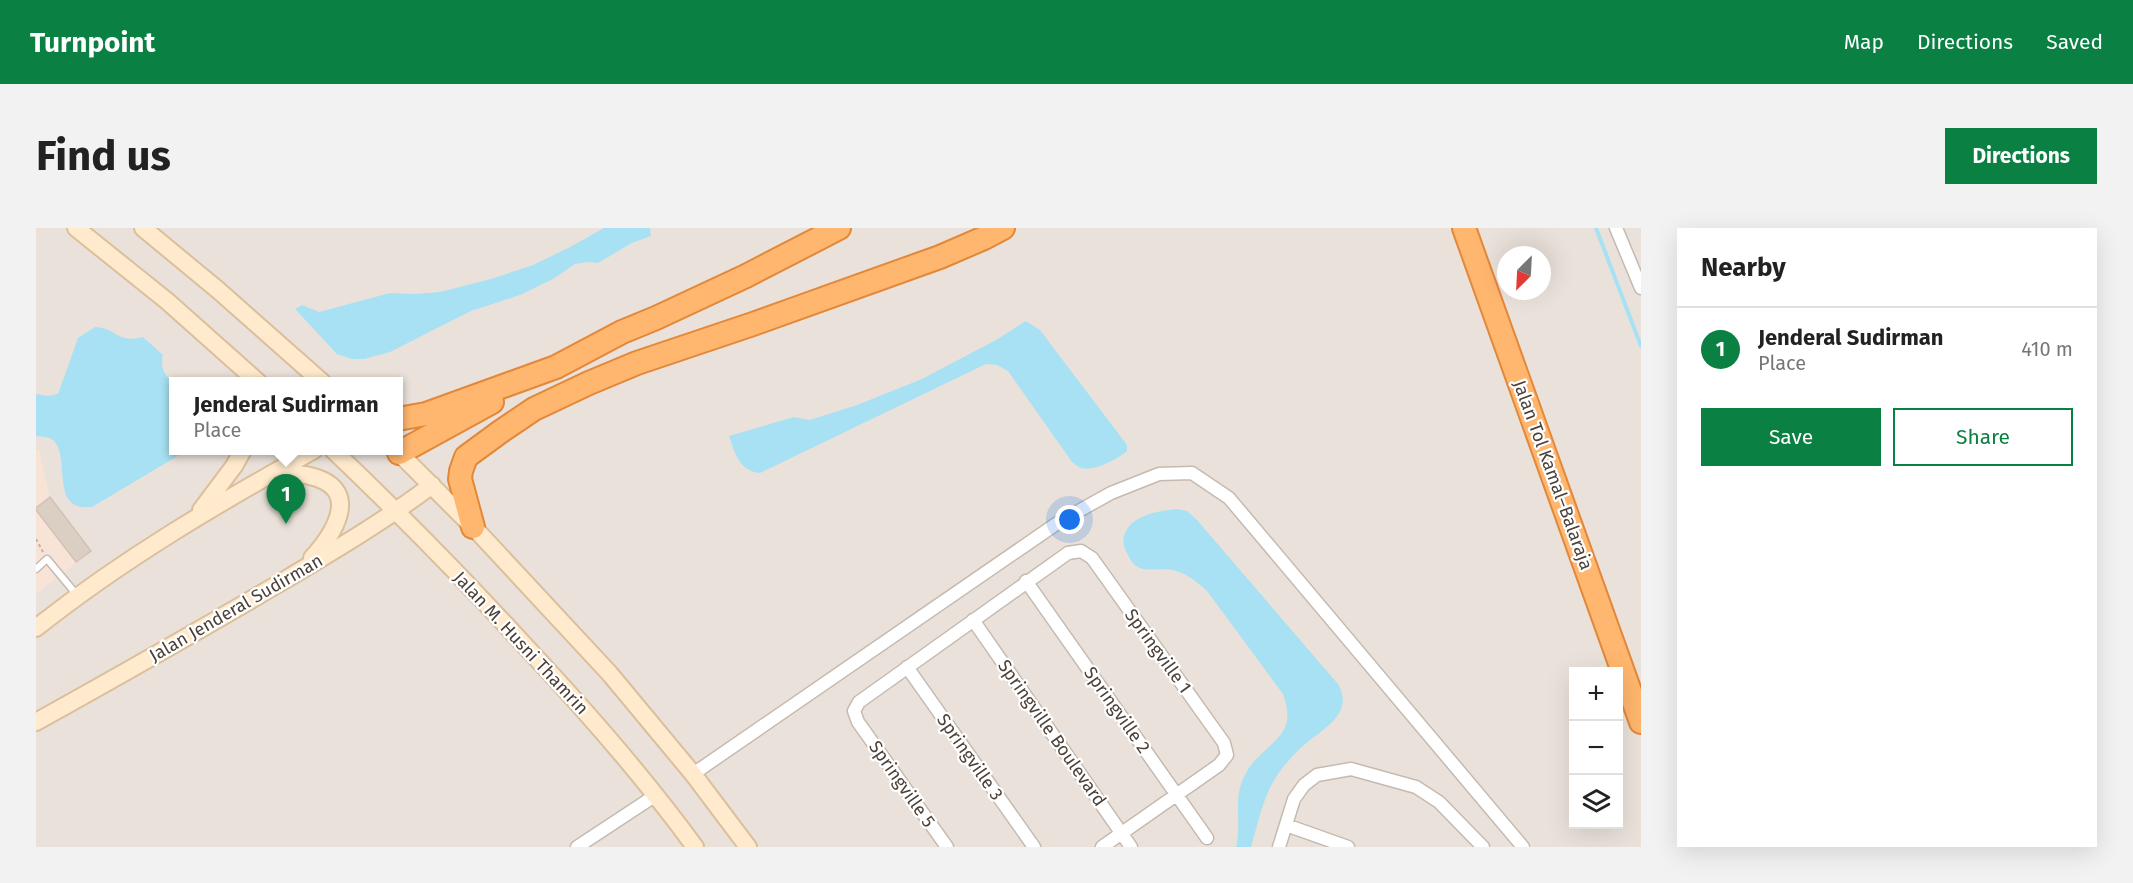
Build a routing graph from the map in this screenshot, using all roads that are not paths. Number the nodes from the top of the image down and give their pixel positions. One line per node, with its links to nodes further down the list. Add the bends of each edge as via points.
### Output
1 (76, 228): 10 (main road)
2 (143, 228): 14 (main road)
3 (825, 228): 8 (highway)
4 (839, 228): 8 (highway)
5 (1003, 228): 25 (highway, via 940,257 615,371 534,410 466,457 460,479)
6 (1464, 228): 34 (highway, Jalan Tol Kamal–Balaraja)
7 (1616, 228): 9 (street)
8 (746, 276): 11 (highway, via 622,332)
9 (1641, 288)
10 (219, 346): 12 (main road); 13 (main road)
11 (556, 367): 15 (highway, via 426,414); 16 (highway)
12 (236, 377)
13 (254, 377)
14 (317, 377)
15 (403, 418)
16 (403, 449)
17 (240, 455): 24 (main road)
18 (305, 455): 22 (main road)
19 (338, 455): 23 (main road, Jalan M. Husni Thamrin)
20 (400, 455): 21 (main road)
21 (432, 485): 23 (main road, Jalan Jenderal Sudirman); 25 (main road)
22 (241, 491): 24 (main road); 27 (main road, via 285,474 315,477 334,489 340,505 336,525)
23 (397, 512): 27 (main road, Jalan Jenderal Sudirman); 36 (main road, Jalan M. Husni Thamrin, via 559,682)
24 (195, 518): 29 (main road)
25 (473, 527): 35 (main road, via 610,674)
26 (36, 569): 29 (lane, via 47,559)
27 (300, 570): 33 (main road, Jalan Jenderal Sudirman)
28 (1026, 581): 30 (street); 37 (street, Springville 2); 37 (street, Springville 1, via 1068,553 1081,551 1092,558 1224,743 1227,755 1219,765)
29 (77, 595): 31 (main road)
30 (973, 620): 32 (street); 39 (street, Springville Boulevard)
31 (36, 627)
32 (907, 667): 44 (street, Springville 5, via 859,702 854,711); 45 (street, Springville 3)
33 (36, 722)
34 (1641, 722)
35 (693, 774): 43 (main road); 51 (street, via 1059,522 1112,493 1159,474 1192,473 1228,498)
36 (656, 795): 41 (street); 42 (main road, Jalan M. Husni Thamrin)
37 (1177, 795): 39 (street); 40 (street, Springville 2)
38 (1286, 825): 48 (street); 49 (street); 50 (street, via 1294,799 1304,785 1317,775 1351,769 1416,787 1439,802)
39 (1121, 834): 46 (street); 47 (street, Springville Boulevard)
40 (1207, 838)
41 (577, 847)
42 (695, 847)
43 (748, 847)
44 (947, 847)
45 (1034, 847)
46 (1102, 847)
47 (1131, 847)
48 (1279, 847)
49 (1348, 847)
50 (1483, 847)
51 (1523, 847)

